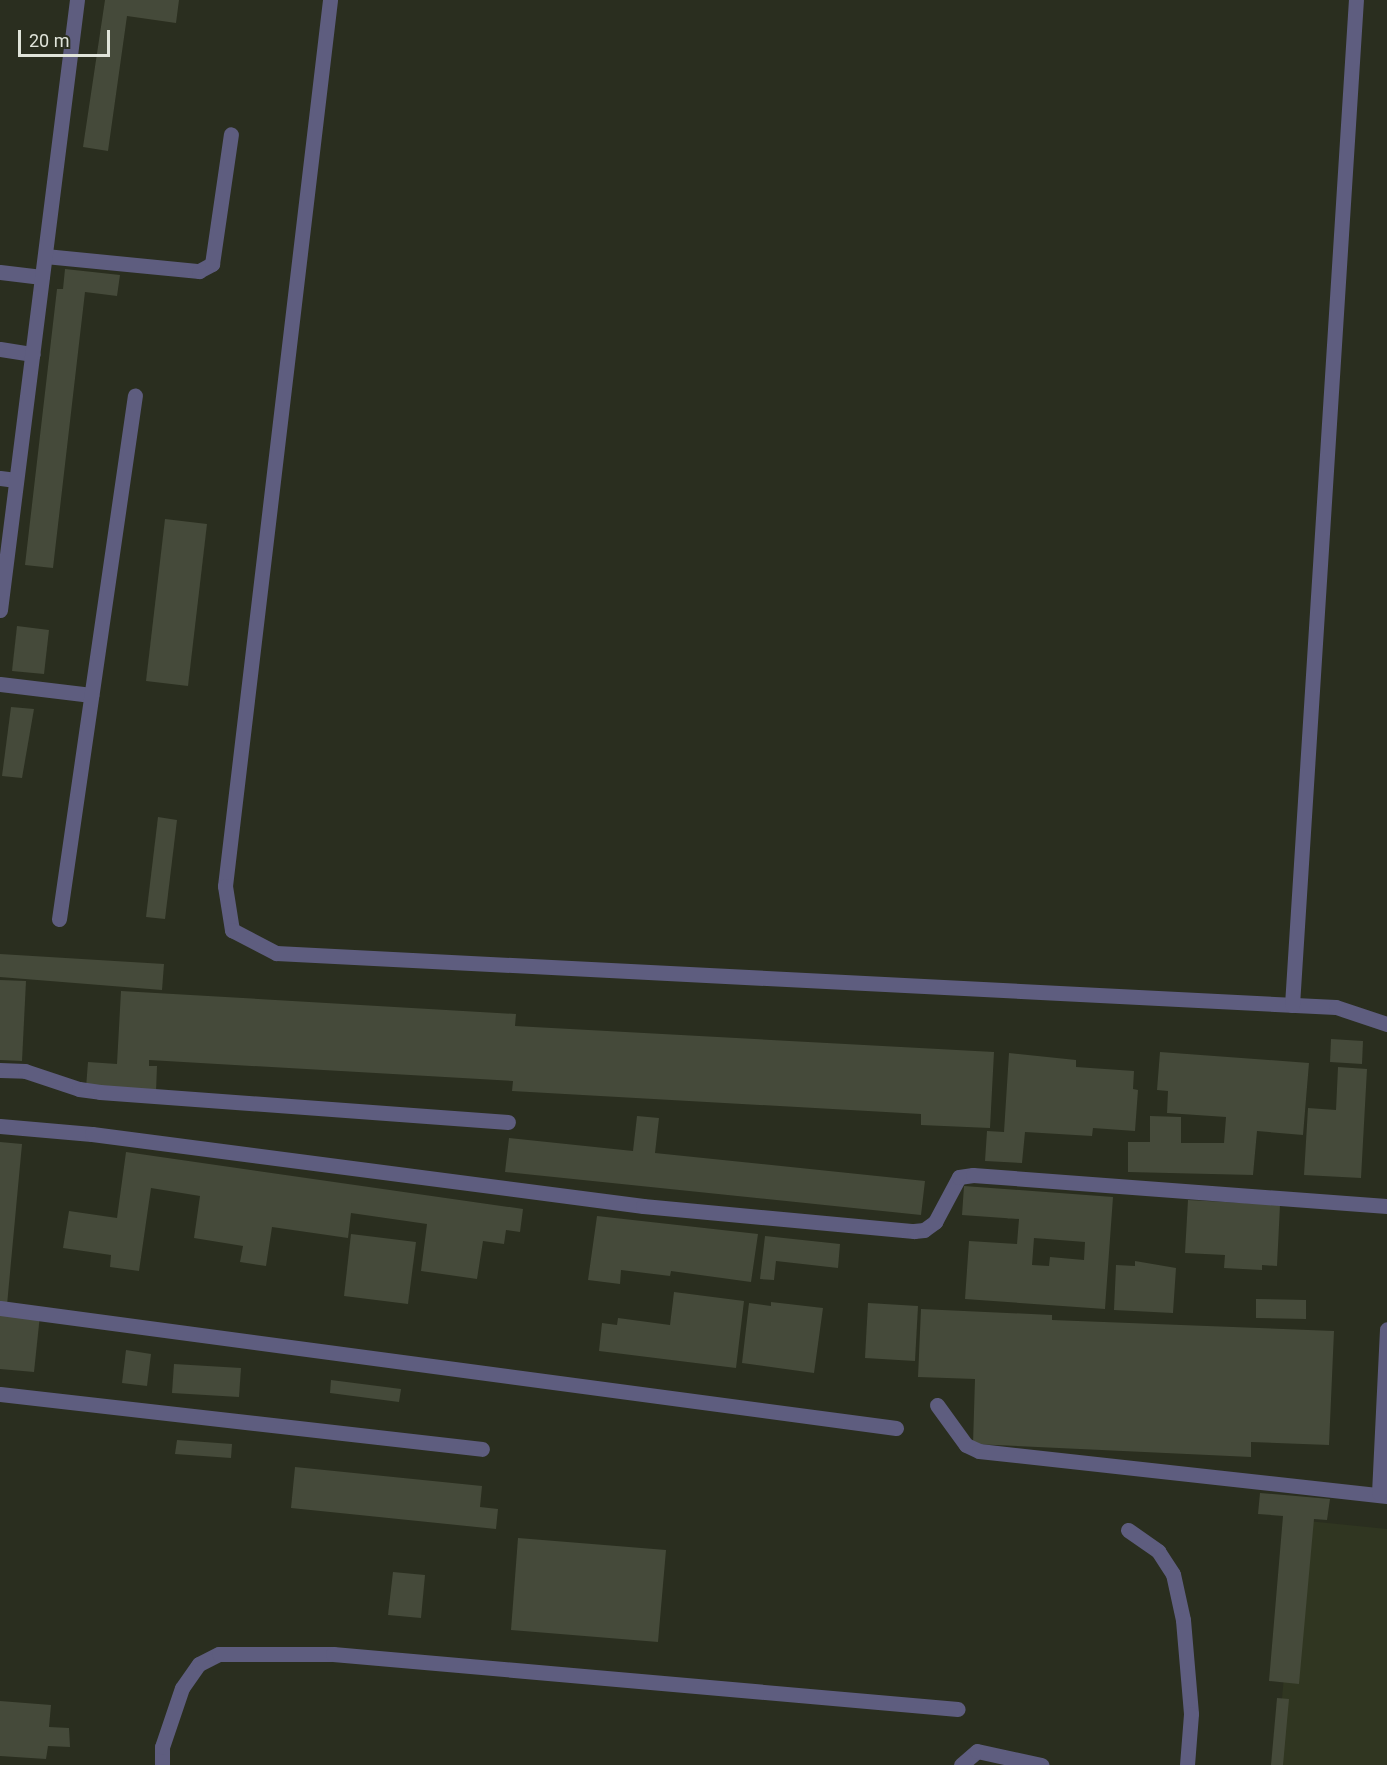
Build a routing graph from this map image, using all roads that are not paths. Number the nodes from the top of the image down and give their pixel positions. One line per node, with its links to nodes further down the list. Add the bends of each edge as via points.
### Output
1 (77, 0): 5 (lane)
2 (330, 0): 17 (lane, via 225,886 232,930 276,952)
3 (1356, 0): 17 (lane)
4 (231, 134): 5 (lane, via 212,264 199,271)
5 (45, 256): 7 (lane)
6 (0, 272): 7 (lane)
7 (42, 277): 9 (lane)
8 (0, 350): 9 (lane)
9 (33, 354): 12 (lane)
10 (135, 395): 15 (lane)
11 (0, 478): 12 (lane)
12 (16, 480): 13 (lane)
13 (0, 610)
14 (0, 684): 15 (lane)
15 (91, 695): 16 (lane)
16 (59, 919)
17 (1292, 1005): 18 (lane, via 1336,1007)
18 (1387, 1024)
19 (0, 1070): 20 (lane, via 25,1071 100,1092)
20 (508, 1122)
21 (0, 1126): 22 (lane, via 92,1134 643,1206 914,1231 924,1230 934,1222 959,1177 973,1175)
22 (1387, 1206)
23 (0, 1308): 27 (lane)
24 (1387, 1329): 29 (lane)
25 (0, 1394): 28 (lane)
26 (937, 1405): 29 (lane, via 966,1445 979,1451)
27 (896, 1428)
28 (482, 1449)
29 (1383, 1494)
30 (1128, 1530): 35 (lane, via 1158,1551 1173,1574 1183,1620 1191,1714)
31 (958, 1709): 32 (lane, via 333,1654 219,1654 200,1664 182,1688 162,1747)
32 (162, 1765)
33 (962, 1765): 34 (lane, via 977,1751)
34 (1041, 1765)
35 (1187, 1765)

